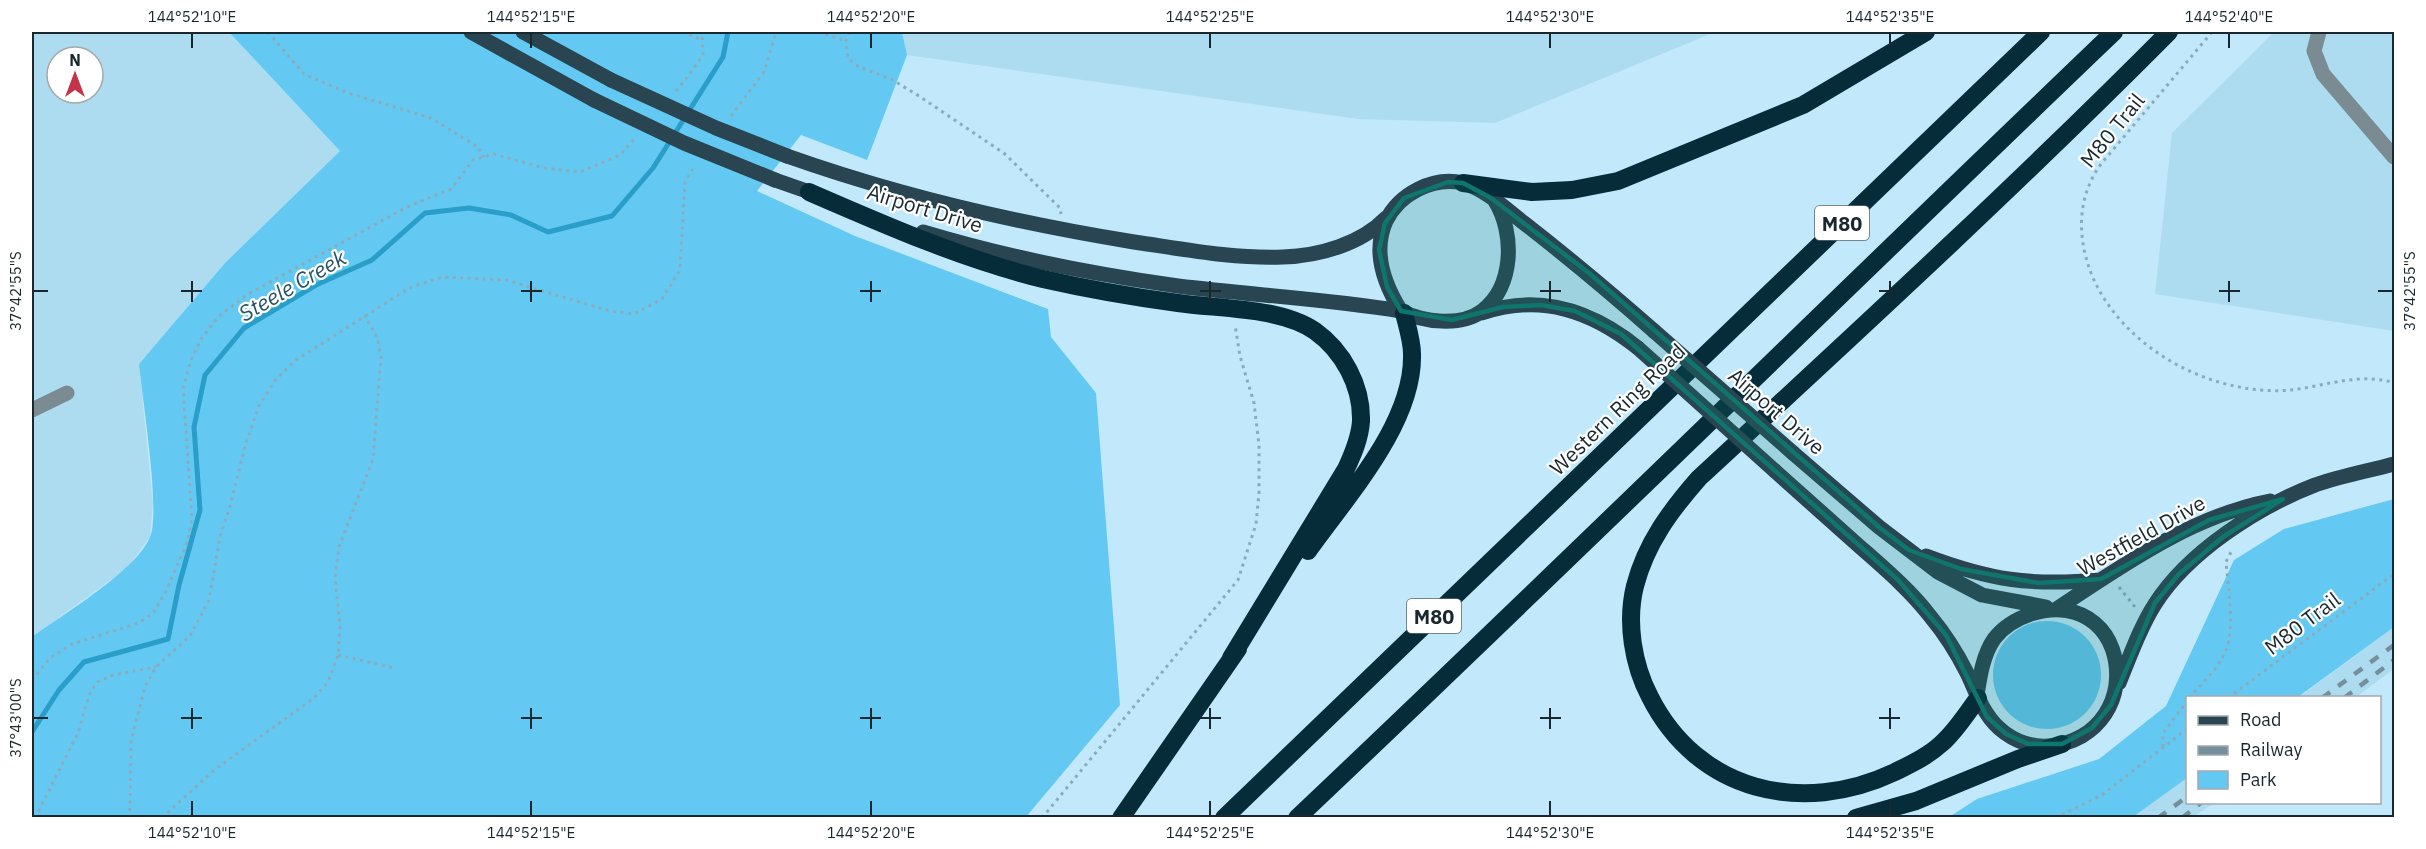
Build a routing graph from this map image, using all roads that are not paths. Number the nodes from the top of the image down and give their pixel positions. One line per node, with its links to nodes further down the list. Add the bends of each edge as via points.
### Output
1 (471, 32): 10 (main road, Airport Drive, bridge, via 594,100 684,143)
2 (523, 32): 12 (main road, Airport Drive, bridge, via 611,80 787,156 874,185 1066,230 1177,248 1283,257 1346,244 1368,233)
3 (1926, 32): 9 (highway, via 1803,105 1618,181 1572,190 1532,192)
4 (2041, 32): 27 (highway, Western Ring Road / M80)
5 (2114, 32): 28 (highway, M80)
6 (2169, 32): 24 (highway, via 1943,253 1699,478 1670,511 1642,563 1632,625 1637,666 1647,692 1679,740 1705,762 1738,781 1777,792 1813,795 1883,778 1942,744)
7 (2319, 32): 8 (street, via 2314,51 2323,74)
8 (2394, 157)
9 (1463, 183): 11 (main road); 12 (main road, via 1432,184 1417,190)
10 (808, 192): 13 (main road, Airport Drive, via 925,233 1086,271 1178,286); 22 (highway, via 917,239 1042,279 1286,318 1327,342 1349,370 1356,388 1360,422 1354,451)
11 (1495, 201): 14 (main road, via 1506,228 1508,264 1493,300); 19 (main road, Airport Drive, bridge, via 1589,273 1792,453)
12 (1389, 215): 13 (main road, via 1379,250 1387,287)
13 (1402, 312): 14 (main road, via 1436,320); 22 (highway, via 1412,351 1412,369 1394,426)
14 (1476, 315): 24 (main road, bridge, via 1503,307 1558,307 1597,320 1621,334 1916,599 1946,635)
15 (67, 393): 16 (street)
16 (32, 410)
17 (2394, 464): 18 (main road, Westfield Drive, via 2348,474)
18 (2283, 498): 20 (main road, Westfield Drive, via 2217,516); 23 (main road, Westfield Drive, via 2188,564 2155,603)
19 (1909, 550): 20 (main road, via 1999,579 2039,583); 21 (main road, Airport Drive, via 1938,572 1983,595)
20 (2105, 577): 21 (main road, Westfield Drive)
21 (2055, 609): 23 (main road, via 2081,614 2100,629 2114,656); 24 (main road, via 2016,620 1994,639 1982,669)
22 (1232, 658): 26 (highway)
23 (2115, 692): 25 (main road, via 2111,705 2097,723 2083,735)
24 (1978, 696): 25 (main road, via 1987,717 2018,741 2038,746)
25 (2062, 744): 29 (highway, via 1916,801)
26 (1121, 818)
27 (1224, 818)
28 (1297, 818)
29 (1856, 818)

